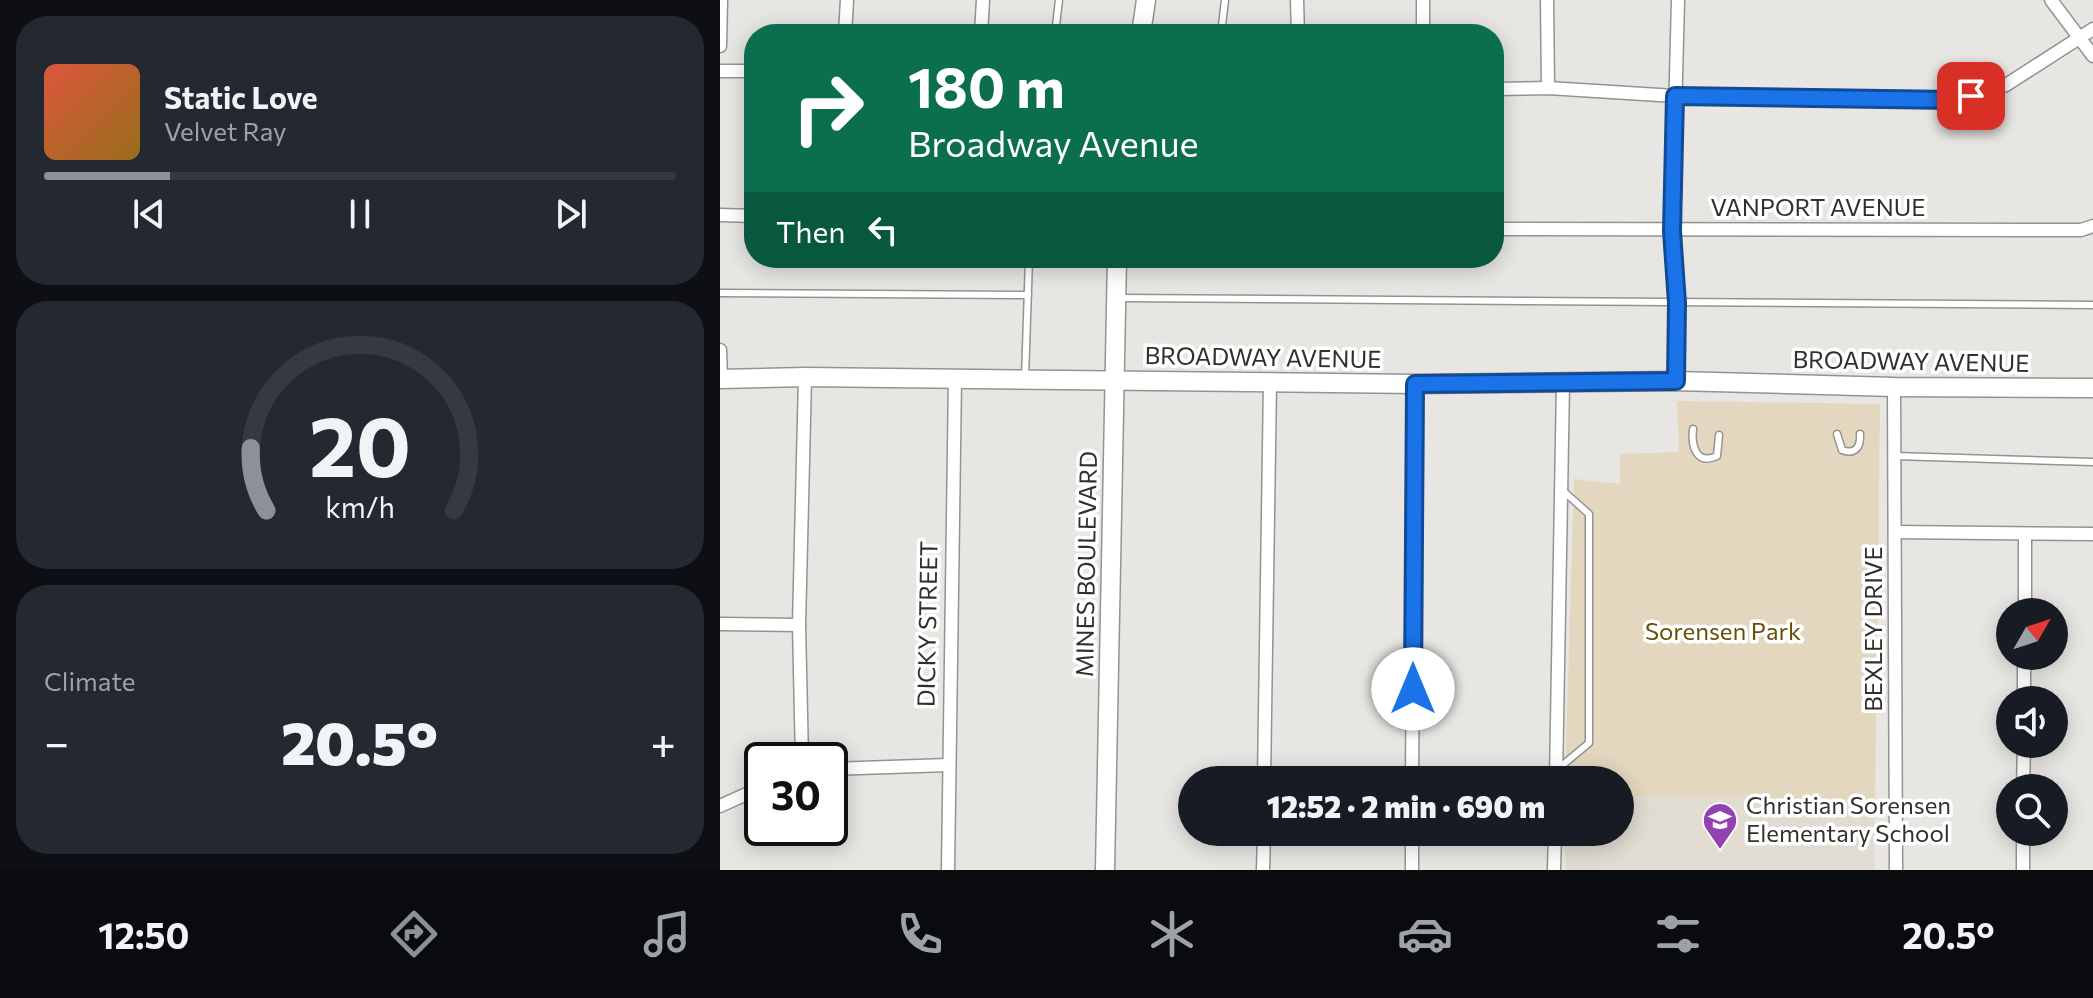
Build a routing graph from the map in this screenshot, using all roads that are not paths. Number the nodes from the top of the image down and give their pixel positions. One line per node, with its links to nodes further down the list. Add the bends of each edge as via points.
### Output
1 (721, 0): 21 (street)
2 (847, 0): 12 (street)
3 (983, 0): 13 (street)
4 (1059, 0): 14 (lane)
5 (1146, 0): 15 (street)
6 (1225, 0): 16 (lane)
7 (1297, 0): 17 (street)
8 (1423, 0): 18 (street)
9 (1547, 0): 25 (street)
10 (1678, 0): 27 (street)
11 (2051, 0): 20 (street)
12 (846, 24)
13 (982, 24)
14 (1056, 24)
15 (1142, 24)
16 (1222, 24)
17 (1298, 24)
18 (1423, 24)
19 (2093, 29): 20 (street)
20 (2080, 38): 22 (street); 27 (street, via 2006,85 1954,100)
21 (720, 46)
22 (2093, 56)
23 (720, 71): 24 (street)
24 (744, 71)
25 (1548, 88): 26 (street); 27 (street)
26 (1504, 89)
27 (1675, 96): 32 (street)
28 (720, 215): 29 (street)
29 (744, 216)
30 (2093, 226): 32 (street, VANPORT AVENUE)
31 (1504, 229): 32 (street, VANPORT AVENUE)
32 (1672, 231): 38 (street)
33 (1029, 268): 36 (lane)
34 (1117, 268): 37 (street, MINES BOULEVARD)
35 (720, 293): 36 (lane)
36 (1028, 295): 44 (lane)
37 (1116, 298): 38 (lane); 45 (street, MINES BOULEVARD)
38 (1677, 303): 39 (lane); 46 (street)
39 (2093, 305)
40 (720, 350): 43 (street)
41 (805, 377): 42 (street, BROADWAY AVENUE); 43 (street, BROADWAY AVENUE); 64 (street)
42 (955, 378): 44 (street, BROADWAY AVENUE); 66 (street, DICKY STREET)
43 (721, 379)
44 (1025, 379): 45 (street, BROADWAY AVENUE)
45 (1114, 380): 47 (street, BROADWAY AVENUE); 79 (street, MINES BOULEVARD)
46 (1676, 381): 48 (street, BROADWAY AVENUE); 50 (street, BROADWAY AVENUE)
47 (1270, 382): 49 (street, BROADWAY AVENUE); 67 (street)
48 (1563, 383): 49 (street, BROADWAY AVENUE); 58 (street)
49 (1415, 384): 68 (street)
50 (1894, 387): 51 (street, BROADWAY AVENUE); 56 (street, BEXLEY DRIVE)
51 (2093, 388)
52 (1693, 429): 55 (lane, via 1691,442 1703,458 1717,456)
53 (1837, 434): 54 (lane, via 1842,450 1849,452 1856,450)
54 (1860, 434)
55 (1719, 435)
56 (1895, 456): 57 (lane); 59 (street, BEXLEY DRIVE)
57 (2093, 462)
58 (1561, 489): 69 (street); 70 (lane, via 1589,514 1589,743)
59 (1896, 532): 61 (street); 83 (street, BEXLEY DRIVE)
60 (2093, 534): 61 (street)
61 (2025, 535): 62 (street)
62 (2025, 598)
63 (720, 624): 64 (street)
64 (799, 625): 65 (street)
65 (802, 742)
66 (948, 765): 71 (street); 78 (street, DICKY STREET)
67 (1264, 766)
68 (1412, 766)
69 (1556, 766)
70 (1565, 766)
71 (848, 768)
72 (744, 795): 73 (street)
73 (720, 806)
74 (1264, 846): 80 (street)
75 (1412, 846): 81 (street)
76 (1555, 846): 82 (street)
77 (2023, 846): 84 (street)
78 (948, 870)
79 (1105, 870)
80 (1263, 870)
81 (1412, 870)
82 (1554, 870)
83 (1896, 870)
84 (2023, 870)

